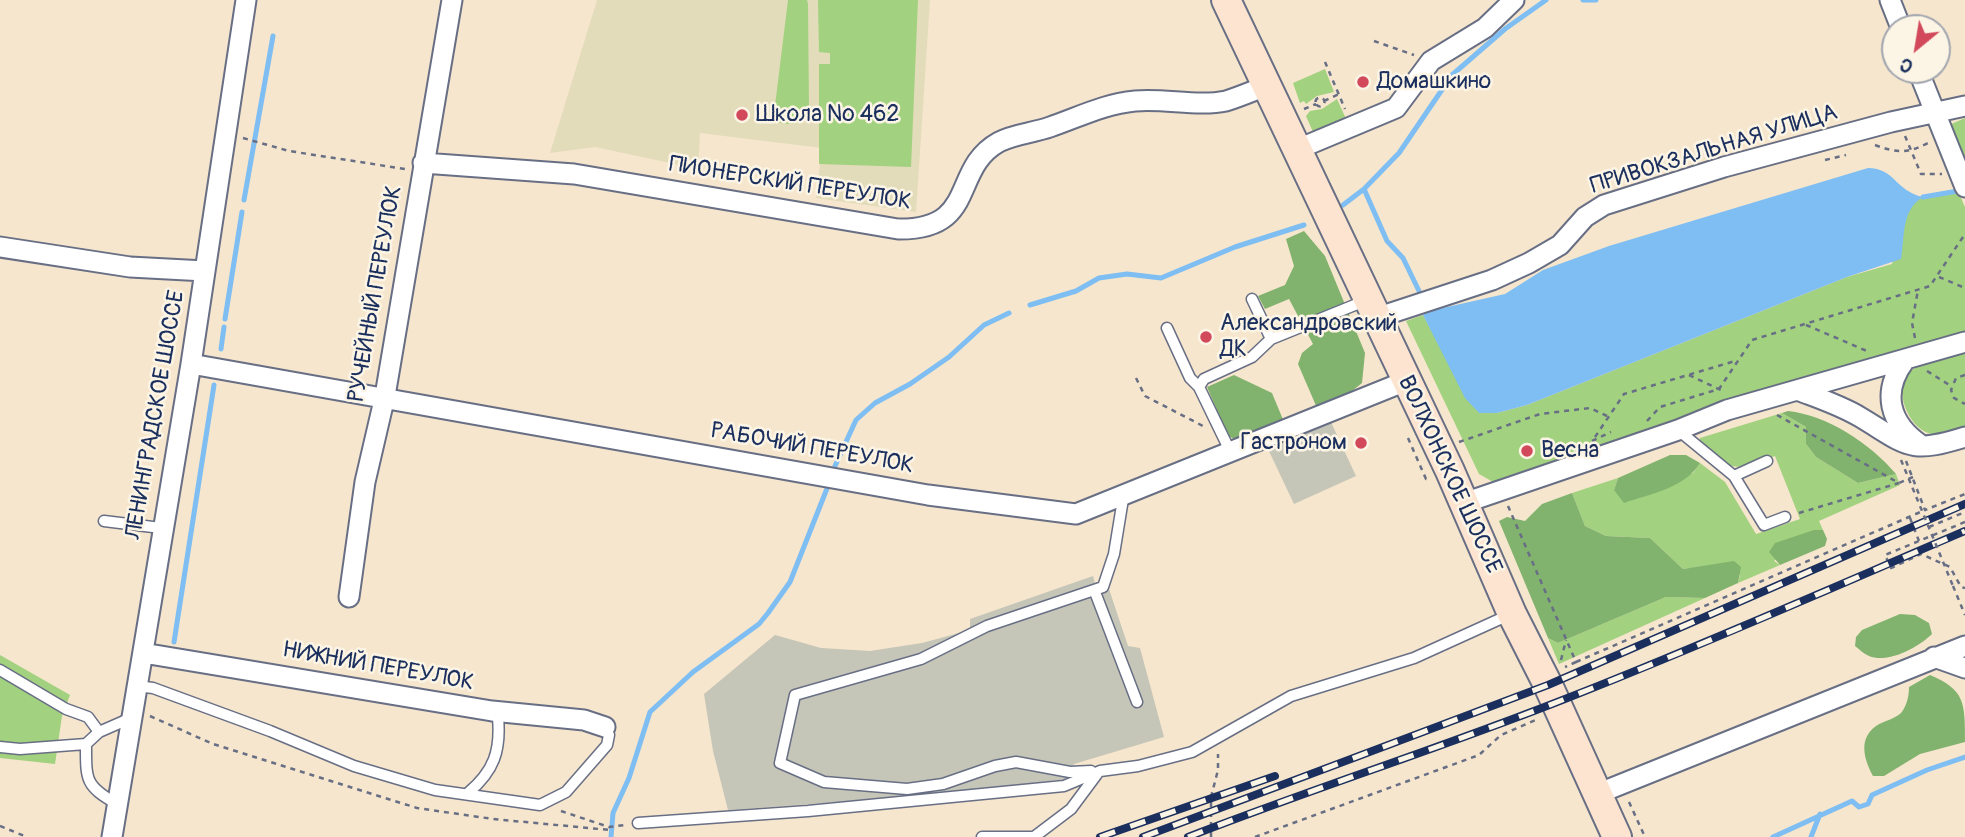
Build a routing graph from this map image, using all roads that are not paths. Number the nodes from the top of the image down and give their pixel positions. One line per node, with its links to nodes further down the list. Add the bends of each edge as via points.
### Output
1 (246, 0): 13 (street, ЛЕНИНГРАДСКОЕ ШОССЕ)
2 (452, 0): 10 (street, РУЧЕЙНЫЙ ПЕРЕУЛОК)
3 (1226, 0): 6 (main road, ВОЛХОНСКОЕ ШОССЕ)
4 (1514, 0): 9 (street, via 1485,28 1431,61 1396,108)
5 (1923, 84): 8 (street)
6 (1266, 86): 9 (main road, ВОЛХОНСКОЕ ШОССЕ); 10 (street, ПИОНЕРСКИЙ ПЕРЕУЛОК, via 1224,101 1113,103 1000,141 981,159 941,222 924,229 898,229 574,174)
7 (1965, 106): 8 (street, ПРИВОКЗАЛЬНАЯ УЛИЦА)
8 (1935, 114): 11 (street); 15 (street, ПРИВОКЗАЛЬНАЯ УЛИЦА, via 1724,167 1604,205 1585,217 1560,245 1492,280)
9 (1298, 149): 15 (main road, ВОЛХОНСКОЕ ШОССЕ)
10 (423, 167): 24 (street, РУЧЕЙНЫЙ ПЕРЕУЛОК)
11 (1965, 187)
12 (0, 247): 13 (street, via 130,267)
13 (205, 271): 20 (street, ЛЕНИНГРАДСКОЕ ШОССЕ)
14 (1252, 299): 17 (lane)
15 (1372, 309): 17 (lane); 21 (main road, ВОЛХОНСКОЕ ШОССЕ)
16 (1167, 328): 22 (lane)
17 (1271, 339): 22 (lane, via 1252,357 1203,379)
18 (1965, 342): 19 (street)
19 (1905, 360): 23 (street); 27 (street, via 1893,376 1895,419 1905,434)
20 (191, 363): 24 (street, РАБОЧИЙ ПЕРЕУЛОК); 35 (street, ЛЕНИНГРАДСКОЕ ШОССЕ)
21 (1406, 381): 28 (street, РАБОЧИЙ ПЕРЕУЛОК); 32 (main road, ВОЛХОНСКОЕ ШОССЕ)
22 (1199, 387): 28 (lane)
23 (1800, 391): 25 (street, via 1727,410); 27 (street, via 1860,417 1901,452)
24 (385, 396): 31 (street, РАБОЧИЙ ПЕРЕУЛОК, via 614,441 1024,509 1076,514); 37 (street, РУЧЕЙНЫЙ ПЕРЕУЛОК, via 365,482)
25 (1678, 430): 30 (lane); 32 (street)
26 (1965, 437): 27 (street)
27 (1922, 446)
28 (1225, 453): 31 (street, РАБОЧИЙ ПЕРЕУЛОК)
29 (1767, 461): 30 (lane)
30 (1734, 476): 33 (lane, via 1764,525)
31 (1124, 492): 36 (lane, via 1114,554 1103,587)
32 (1464, 503): 38 (main road, ВОЛХОНСКОЕ ШОССЕ)
33 (1785, 517)
34 (104, 521): 35 (lane)
35 (161, 528): 40 (street, ЛЕНИНГРАДСКОЕ ШОССЕ)
36 (1095, 592): 45 (lane); 52 (lane, via 987,626 921,659 795,695 780,763 824,782 907,789 1016,762 1070,772)
37 (349, 597)
38 (1512, 614): 52 (lane, via 1414,658 1291,696 1192,752); 54 (main road, ВОЛХОНСКОЕ ШОССЕ)
39 (1965, 646): 41 (street)
40 (143, 653): 44 (street, ЛЕНИНГРАДСКОЕ ШОССЕ); 46 (street, НИЖНИЙ ПЕРЕУЛОК)
41 (1934, 657): 42 (street); 54 (street)
42 (1965, 668)
43 (0, 670): 49 (lane, via 88,718)
44 (136, 686): 47 (street, ЛЕНИНГРАДСКОЕ ШОССЕ); 53 (lane, via 153,688 354,766 435,790)
45 (1137, 702)
46 (492, 711): 48 (street, НИЖНИЙ ПЕРЕУЛОК, via 584,720); 53 (lane, via 498,718 499,747 486,777)
47 (131, 718): 49 (lane); 55 (street, ЛЕНИНГРАДСКОЕ ШОССЕ)
48 (605, 727): 53 (lane, via 607,745 566,792 540,805)
49 (99, 732): 50 (lane)
50 (86, 744): 51 (lane); 55 (lane, via 86,778 95,792)
51 (0, 747)
52 (1100, 771): 56 (lane, via 1064,786); 58 (lane, via 1071,809 1034,837)
53 (468, 793)
54 (1597, 794): 59 (main road, ВОЛХОНСКОЕ ШОССЕ)
55 (117, 804): 57 (street, ЛЕНИНГРАДСКОЕ ШОССЕ)
56 (638, 823)
57 (112, 837)
58 (982, 837)
59 (1617, 837)

